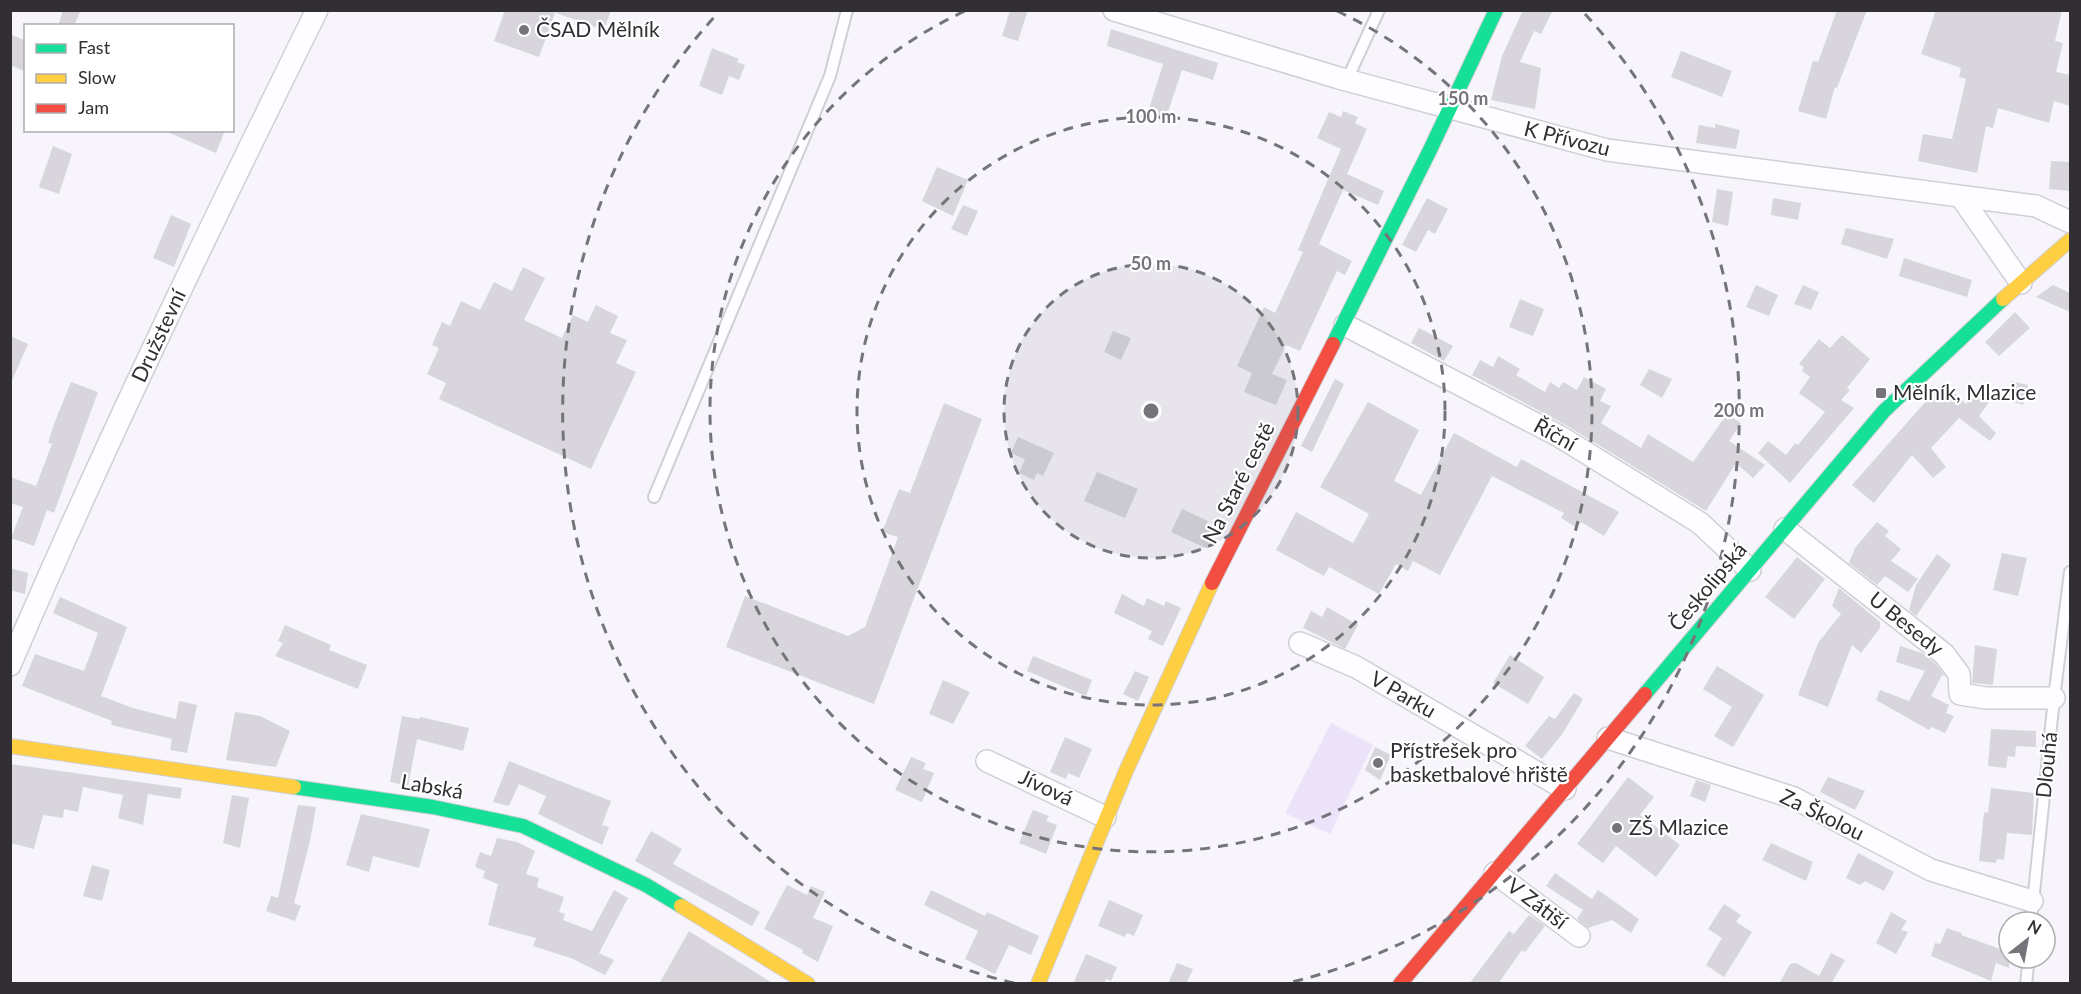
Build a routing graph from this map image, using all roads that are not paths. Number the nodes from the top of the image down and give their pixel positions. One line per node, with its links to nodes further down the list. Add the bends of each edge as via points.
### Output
1 (317, 10): 18 (street, Družstevní, via 207,232 77,510)
2 (847, 10): 13 (lane, via 830,76)
3 (1114, 10): 6 (street, K Přívozu)
4 (1379, 10): 6 (lane)
5 (1496, 10): 7 (street, Na Staré cestě)
6 (1347, 80): 7 (street, K Přívozu)
7 (1452, 108): 8 (street, K Přívozu, via 1607,150); 12 (street, Na Staré cestě)
8 (1961, 196): 9 (street, K Přívozu, via 2036,206); 11 (street)
9 (2070, 222)
10 (2070, 240): 11 (street, Českolipská)
11 (2021, 283): 14 (street, Českolipská, via 1905,388)
12 (1345, 325): 15 (street, Říční, via 1559,436 1700,523); 24 (street, Na Staré cestě, via 1221,565)
13 (654, 497)
14 (1785, 529): 15 (street, Českolipská); 19 (street, U Besedy, via 1944,654 1959,674 1960,694)
15 (1750, 570): 20 (street, Českolipská)
16 (2070, 572): 19 (lane, Dlouhá)
17 (1300, 643): 23 (street, V Parku, via 1356,667)
18 (10, 665)
19 (2054, 698): 27 (lane, Dlouhá)
20 (1608, 738): 23 (street, Českolipská); 26 (street, Za Školou, via 1794,798 1931,870)
21 (10, 746): 29 (street, Labská, via 433,807 523,826 646,885)
22 (987, 761): 24 (street, Jívová)
23 (1565, 789): 25 (street, Českolipská)
24 (1105, 817): 30 (street, Na Staré cestě)
25 (1496, 873): 28 (street, V Zátiší); 31 (street, Českolipská)
26 (2027, 910)
27 (2032, 910)
28 (1579, 936)
29 (808, 984)
30 (1038, 984)
31 (1400, 984)

